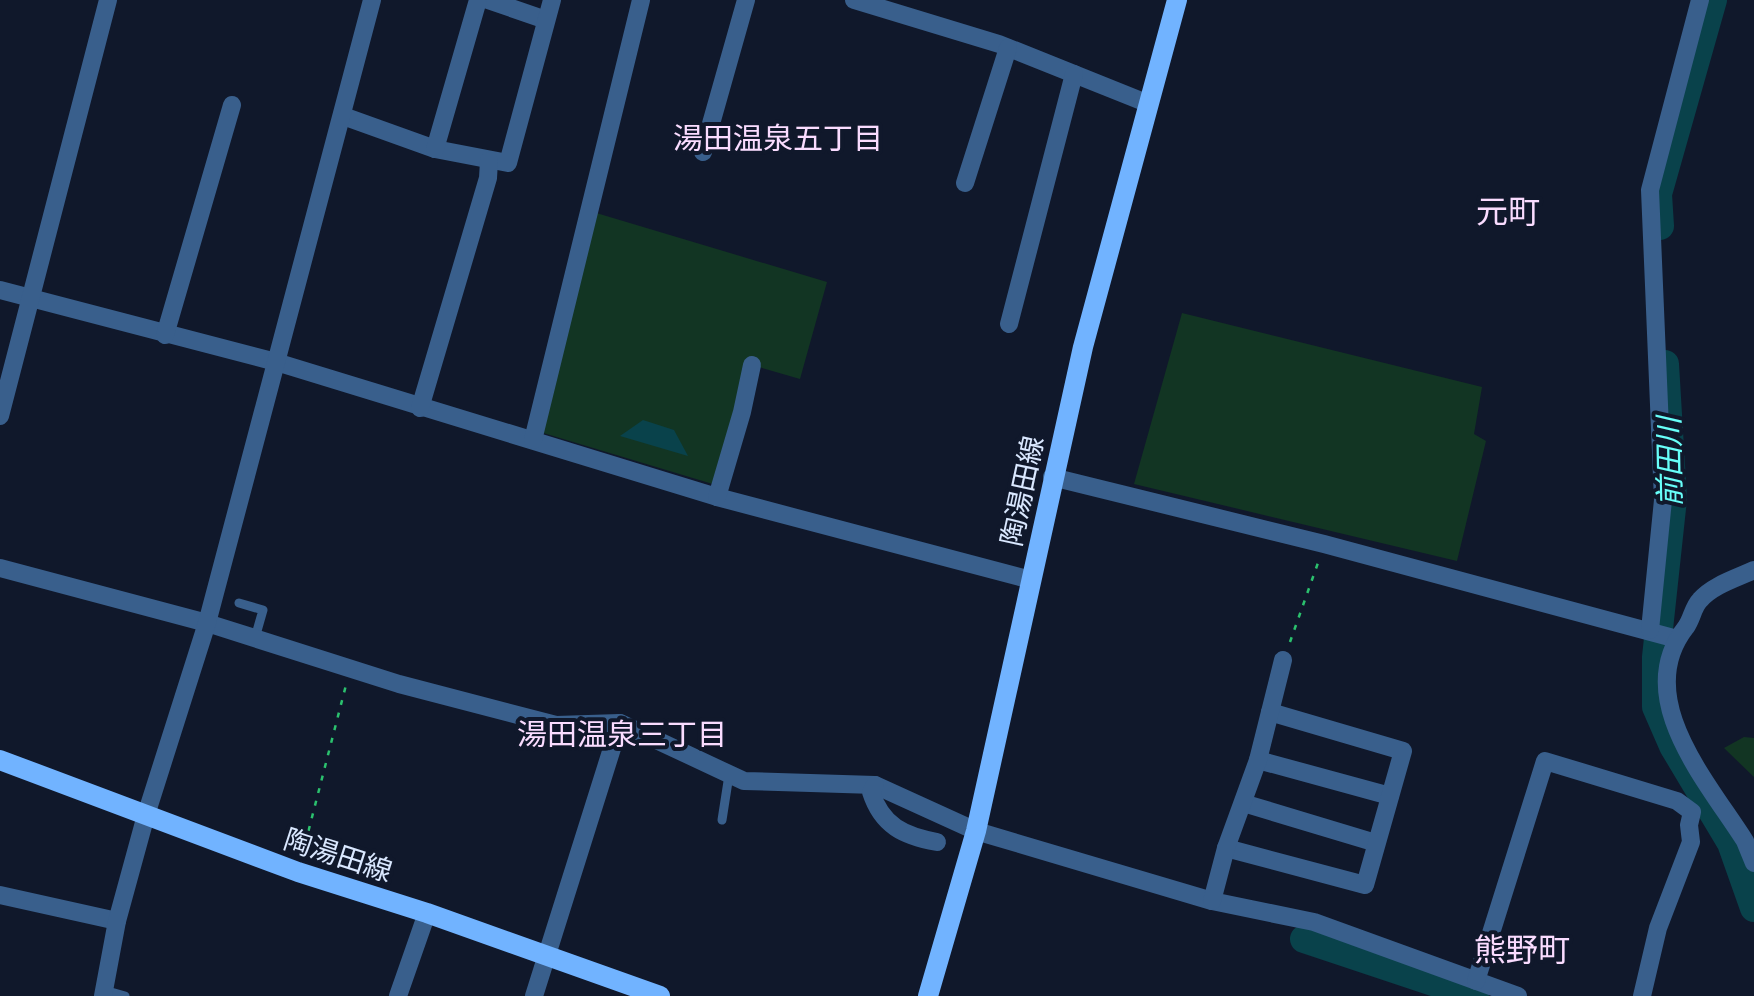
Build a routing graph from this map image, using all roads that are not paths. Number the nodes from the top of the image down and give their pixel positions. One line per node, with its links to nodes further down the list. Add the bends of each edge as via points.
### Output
1 (108, 0): 24 (street)
2 (372, 0): 18 (street)
3 (478, 0): 19 (street)
4 (488, 0): 13 (street)
5 (552, 0): 13 (street)
6 (642, 0): 31 (street)
7 (746, 0): 20 (street)
8 (854, 0): 12 (street)
9 (927, 0): 12 (street)
10 (1177, 0): 16 (main road, 陶湯田線)
11 (1700, 0): 39 (street, via 1650,190 1664,500)
12 (922, 19): 14 (street)
13 (546, 20): 21 (street, via 508,163)
14 (1008, 48): 15 (street); 22 (street)
15 (1074, 74): 16 (street); 25 (street)
16 (1149, 104): 32 (main road, 陶湯田線)
17 (232, 105): 26 (street)
18 (344, 116): 19 (street); 27 (street)
19 (435, 150): 21 (street)
20 (702, 152)
21 (489, 161): 29 (street)
22 (965, 182)
23 (0, 290): 24 (street)
24 (31, 299): 26 (street); 30 (street)
25 (1009, 324)
26 (165, 335): 27 (street)
27 (276, 362): 29 (street); 38 (street)
28 (752, 365): 33 (street)
29 (420, 408): 31 (street)
30 (0, 416)
31 (533, 440): 33 (street)
32 (1052, 477): 36 (main road, 陶湯田線); 39 (street)
33 (717, 498): 36 (street)
34 (0, 568): 38 (street)
35 (1754, 570): 41 (street, via 1699,601)
36 (1031, 580): 53 (main road, 陶湯田線)
37 (239, 604): 40 (lane, via 262,610)
38 (206, 623): 40 (street); 51 (street)
39 (1650, 630): 41 (street)
40 (255, 638): 44 (street, via 556,725)
41 (1676, 639): 57 (street, via 1668,654 1670,720)
42 (1283, 660): 43 (street)
43 (1270, 712): 46 (street); 49 (street, via 1403,751)
44 (620, 724): 47 (street); 62 (street)
45 (0, 760): 51 (main road, 陶湯田線)
46 (1258, 760): 49 (street); 50 (street)
47 (729, 776): 48 (street); 52 (lane)
48 (875, 785): 53 (street); 54 (street, via 876,807 893,828)
49 (1390, 796): 55 (street)
50 (1242, 803): 55 (street); 56 (street)
51 (146, 815): 60 (main road, 陶湯田線); 61 (street)
52 (722, 820)
53 (976, 831): 59 (street); 69 (main road, 陶湯田線)
54 (938, 842)
55 (1376, 842): 56 (street, via 1365,886)
56 (1226, 848): 59 (street)
57 (1754, 863)
58 (0, 895): 61 (street)
59 (1212, 901): 63 (street, via 1314,922)
60 (427, 913): 62 (main road, 陶湯田線); 67 (street)
61 (118, 920): 64 (street)
62 (546, 956): 65 (main road, 陶湯田線); 68 (street)
63 (1476, 981): 70 (street); 71 (street, via 1546,761 1676,801 1692,812 1691,842 1658,928)
64 (104, 993): 66 (lane)
65 (656, 995)
66 (126, 996)
67 (398, 996)
68 (534, 996)
69 (928, 996)
70 (1518, 996)
71 (1642, 996)

